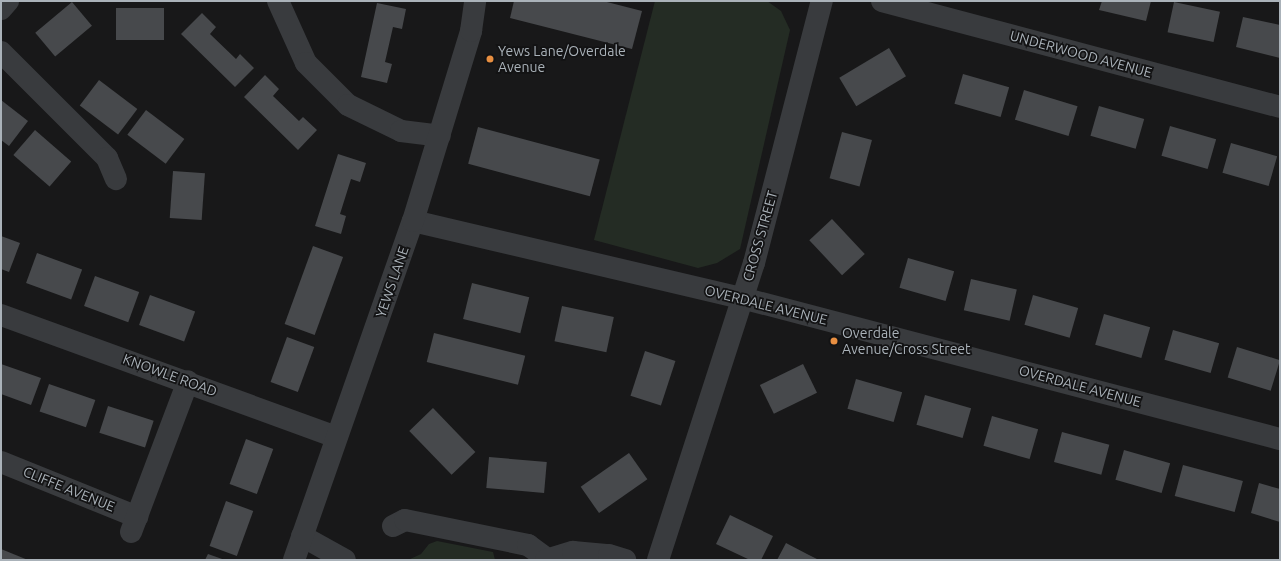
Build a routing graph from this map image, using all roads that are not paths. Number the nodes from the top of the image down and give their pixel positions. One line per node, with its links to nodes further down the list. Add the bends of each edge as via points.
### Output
1 (8, 1): 6 (street)
2 (278, 1): 9 (street, via 306,63 348,105 401,131)
3 (475, 1): 9 (street, YEWS LANE, via 471,31)
4 (822, 1): 12 (street, CROSS STREET, via 754,263)
5 (882, 1): 8 (street, UNDERWOOD AVENUE)
6 (1, 9)
7 (1, 52): 10 (street, via 107,158)
8 (1280, 107)
9 (440, 136): 11 (street, YEWS LANE)
10 (116, 179)
11 (413, 221): 12 (street, OVERDALE AVENUE); 15 (street, YEWS LANE)
12 (742, 298): 16 (street, OVERDALE AVENUE); 24 (street, CROSS STREET)
13 (1, 315): 14 (street, KNOWLE ROAD)
14 (188, 381): 15 (street, KNOWLE ROAD); 17 (street, CLIFFE AVENUE, via 134,525)
15 (337, 437): 19 (street, YEWS LANE)
16 (1280, 439)
17 (1, 462)
18 (392, 526): 22 (street, via 405,520 528,545)
19 (302, 536): 20 (street, YEWS LANE); 21 (street)
20 (294, 560)
21 (345, 560)
22 (546, 560): 23 (street, via 573,552 610,555)
23 (625, 560)
24 (658, 560)

